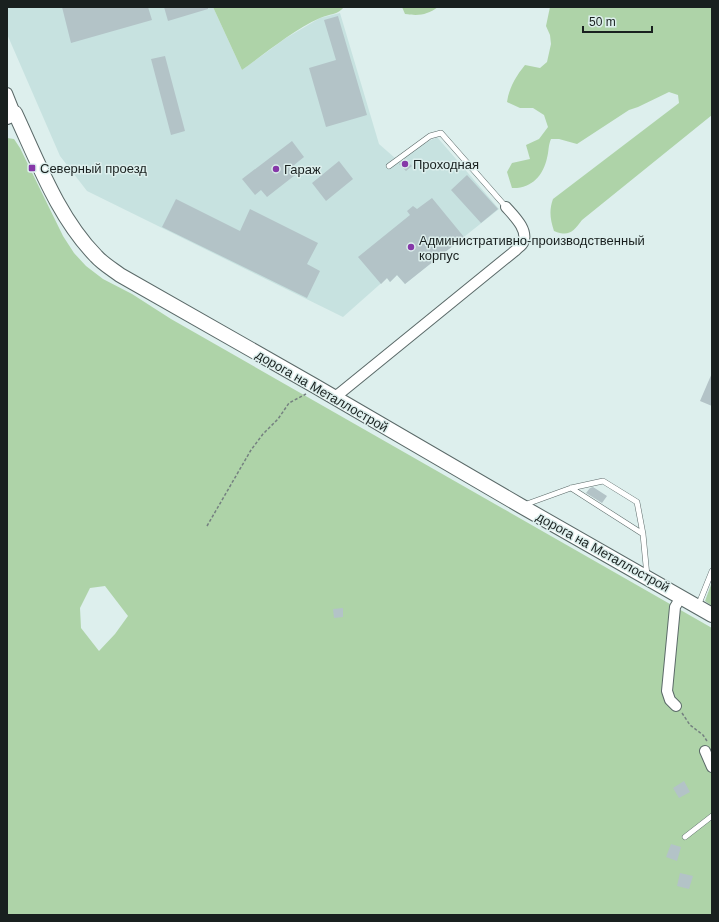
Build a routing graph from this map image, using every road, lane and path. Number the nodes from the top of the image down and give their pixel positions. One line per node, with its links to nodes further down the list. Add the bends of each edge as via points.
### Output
1 (7, 93): 2 (street, дорога на Металлострой)
2 (11, 115): 6 (street, дорога на Металлострой, via 77,235 96,257 120,275)
3 (389, 166): 4 (lane, via 430,136 441,133)
4 (506, 207): 6 (street, via 520,224 524,234 523,243)
5 (304, 395): 9 (path, via 289,402 251,450)
6 (334, 398): 8 (street, дорога на Металлострой)
7 (571, 488): 8 (lane); 10 (lane); 10 (lane, via 603,481 637,502)
8 (521, 506): 12 (street, дорога на Металлострой)
9 (207, 526)
10 (643, 534): 12 (lane)
11 (712, 571): 14 (lane)
12 (647, 577): 13 (street, дорога на Металлострой)
13 (681, 597): 14 (street, дорога на Металлострой); 16 (street, via 675,607 667,692)
14 (698, 607): 15 (street, дорога на Металлострой)
15 (712, 616)
16 (676, 706): 17 (path, via 690,725 703,735 707,742)
17 (705, 750): 18 (street)
18 (712, 767)
19 (712, 816): 20 (lane)
20 (685, 837)

